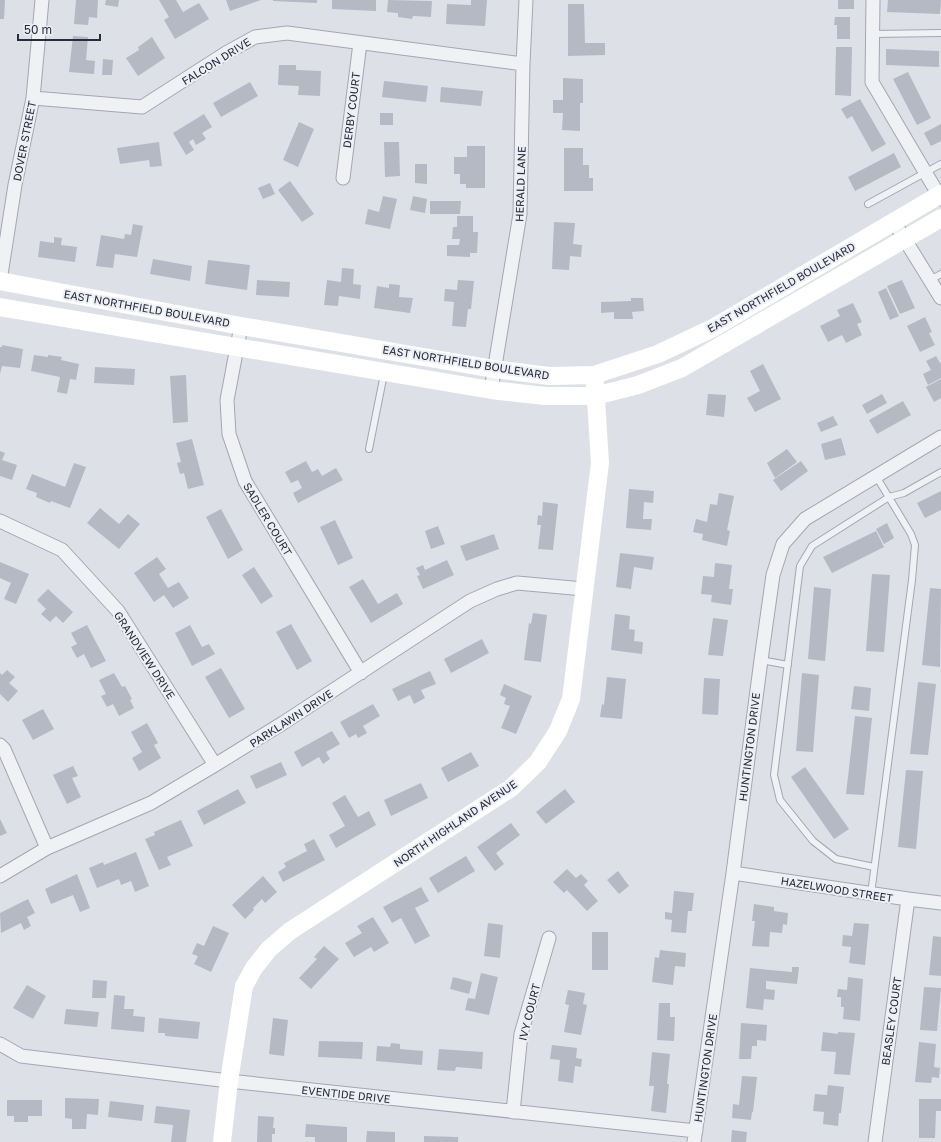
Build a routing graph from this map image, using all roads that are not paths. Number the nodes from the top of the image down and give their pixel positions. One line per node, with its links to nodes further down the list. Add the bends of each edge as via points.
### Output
1 (42, 0): 8 (street, DOVER STREET)
2 (526, 0): 7 (street, HERALD LANE)
3 (873, 0): 5 (street)
4 (941, 33): 5 (lane)
5 (873, 34): 10 (street, via 872,82)
6 (360, 43): 7 (street, FALCON DRIVE); 8 (street, FALCON DRIVE, via 287,34 255,37 142,107); 11 (street, DERBY COURT)
7 (523, 64): 23 (street, HERALD LANE, via 520,214)
8 (33, 98): 18 (street, DOVER STREET, via 15,185)
9 (941, 164): 10 (lane)
10 (925, 172): 12 (street); 13 (lane)
11 (343, 178)
12 (940, 196): 15 (main road, EAST NORTHFIELD BOULEVARD)
13 (868, 204)
14 (941, 218): 16 (main road, EAST NORTHFIELD BOULEVARD)
15 (894, 222): 16 (street); 25 (main road, EAST NORTHFIELD BOULEVARD, via 713,328 658,354)
16 (905, 239): 17 (street); 27 (main road, EAST NORTHFIELD BOULEVARD, via 682,368 638,385)
17 (936, 277): 19 (street)
18 (0, 281): 21 (main road, EAST NORTHFIELD BOULEVARD)
19 (941, 298)
20 (0, 307): 22 (main road, EAST NORTHFIELD BOULEVARD)
21 (241, 326): 22 (street, SADLER COURT); 23 (main road, EAST NORTHFIELD BOULEVARD)
22 (237, 347): 24 (main road, EAST NORTHFIELD BOULEVARD); 37 (street, SADLER COURT, via 227,400 229,434 245,481)
23 (494, 369): 25 (main road, EAST NORTHFIELD BOULEVARD, via 548,376); 26 (street, HERALD LANE)
24 (385, 372): 26 (main road, EAST NORTHFIELD BOULEVARD); 29 (lane)
25 (594, 375): 27 (main road, NORTH HIGHLAND AVENUE)
26 (491, 390): 27 (main road, EAST NORTHFIELD BOULEVARD, via 545,396)
27 (595, 396): 34 (main road, NORTH HIGHLAND AVENUE, via 600,463)
28 (941, 437): 31 (street, HUNTINGTON DRIVE)
29 (370, 449)
30 (941, 472): 32 (lane, via 904,493)
31 (876, 476): 32 (lane); 35 (street, HUNTINGTON DRIVE, via 805,519 783,544 773,575)
32 (889, 496): 36 (lane, via 812,546 805,556 800,566); 41 (lane, via 915,545)
33 (0, 521): 39 (street, GRANDVIEW DRIVE, via 62,550 118,611)
34 (584, 589): 37 (street, PARKLAWN DRIVE, via 517,583 497,589 470,601); 49 (main road, NORTH HIGHLAND AVENUE, via 571,699 558,730 538,762 511,788 290,931 269,949 244,986)
35 (761, 660): 36 (lane); 42 (street, HUNTINGTON DRIVE)
36 (788, 665): 41 (lane, via 774,775 780,800 813,842 836,859)
37 (361, 673): 39 (street, PARKLAWN DRIVE)
38 (0, 745): 40 (street)
39 (215, 765): 40 (street, PARKLAWN DRIVE, via 151,803)
40 (47, 848): 43 (street, PARKLAWN DRIVE)
41 (874, 867): 44 (lane)
42 (733, 873): 44 (street, HAZELWOOD STREET); 51 (street, HUNTINGTON DRIVE)
43 (0, 876)
44 (871, 894): 45 (street, HAZELWOOD STREET)
45 (908, 899): 46 (street, HAZELWOOD STREET); 53 (street, BEASLEY COURT)
46 (941, 903)
47 (549, 938): 50 (street, IVY COURT, via 521,1034)
48 (0, 1044): 49 (street, EVENTIDE DRIVE, via 21,1056)
49 (229, 1082): 50 (street, EVENTIDE DRIVE); 52 (main road, NORTH HIGHLAND AVENUE)
50 (513, 1112): 51 (street, EVENTIDE DRIVE)
51 (695, 1137)
52 (222, 1142)
53 (875, 1142)

